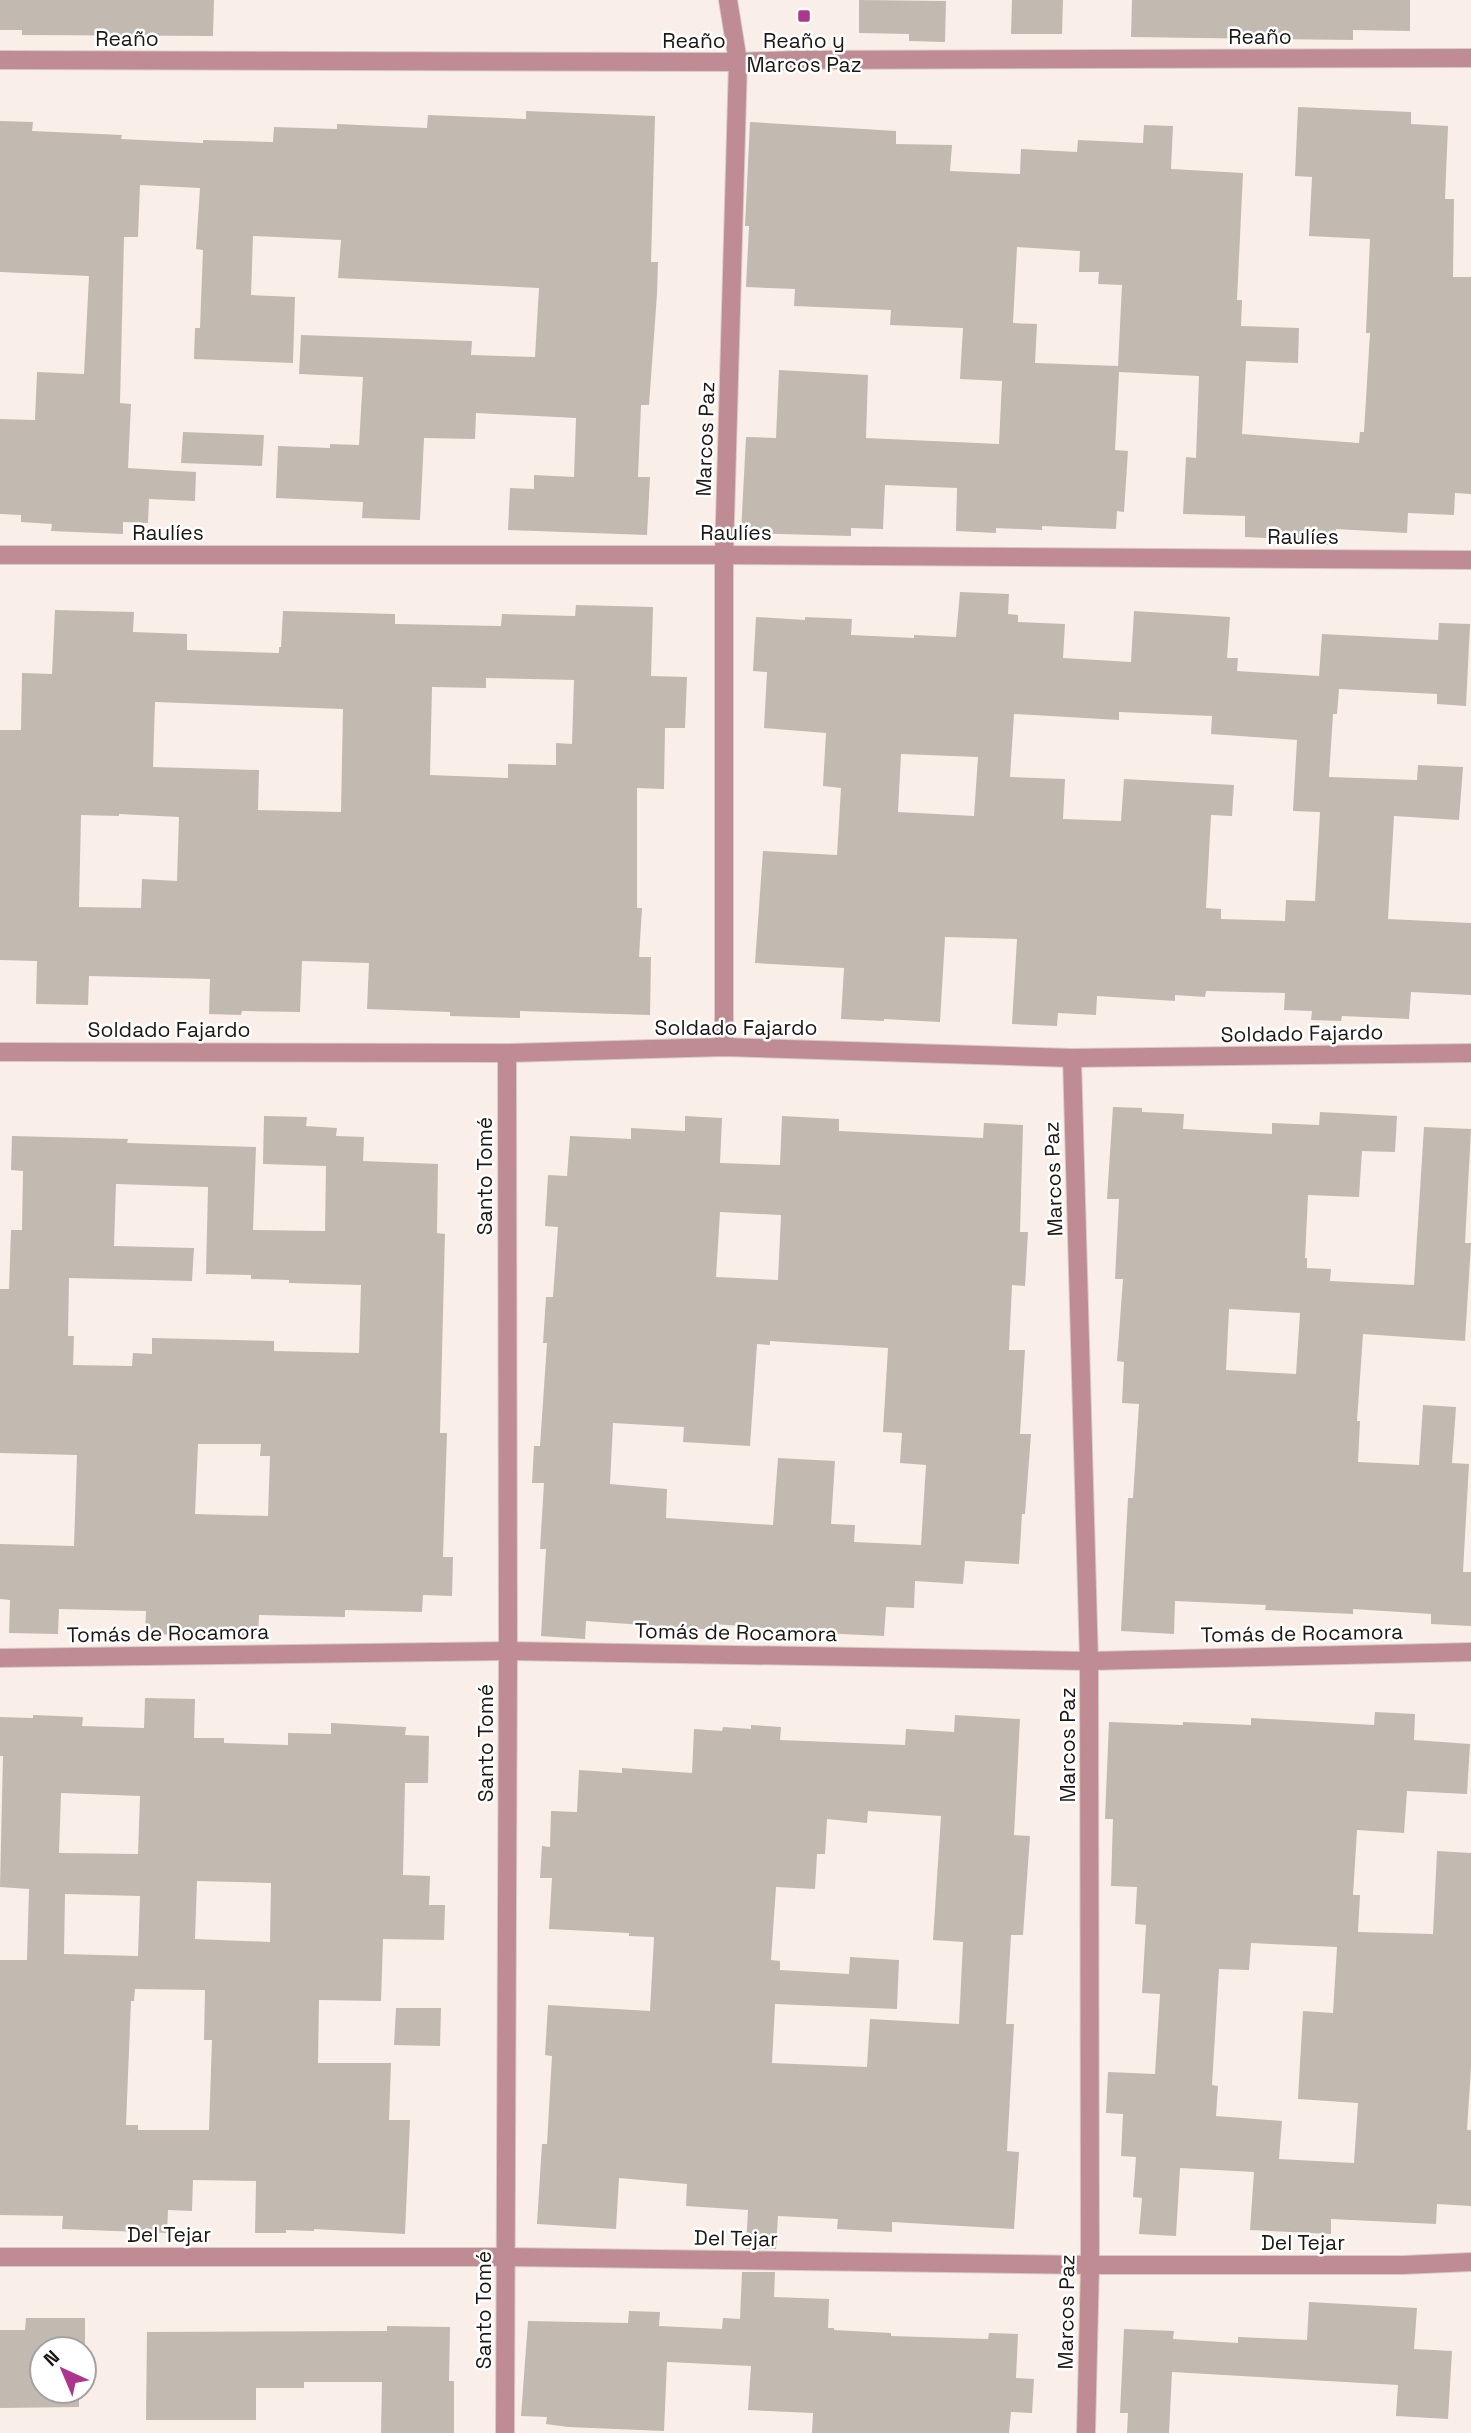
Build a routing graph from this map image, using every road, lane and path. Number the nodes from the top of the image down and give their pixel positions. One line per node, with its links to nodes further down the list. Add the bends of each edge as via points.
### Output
1 (728, 0): 4 (street, Marcos Paz)
2 (1471, 58): 4 (street, Reaño)
3 (0, 60): 4 (street, Reaño)
4 (738, 62): 6 (street, Marcos Paz)
5 (0, 555): 6 (street, Raulíes)
6 (724, 555): 7 (street, Raulíes); 8 (street, Marcos Paz)
7 (1471, 560)
8 (724, 1047): 10 (street, Soldado Fajardo); 12 (street, Soldado Fajardo)
9 (0, 1052): 10 (street, Soldado Fajardo)
10 (507, 1053): 13 (street, Santo Tomé)
11 (1471, 1054): 12 (street, Soldado Fajardo)
12 (1072, 1058): 16 (street, Marcos Paz)
13 (508, 1651): 15 (street, Tomás de Rocamora); 16 (street, Tomás de Rocamora); 18 (street, Santo Tomé)
14 (1471, 1652): 16 (street, Tomás de Rocamora)
15 (0, 1658)
16 (1089, 1661): 20 (street, Marcos Paz)
17 (0, 2257): 18 (street, Del Tejar)
18 (506, 2258): 20 (street, Del Tejar); 21 (street, Santo Tomé)
19 (1471, 2262): 20 (street, Del Tejar)
20 (1090, 2265): 22 (street, Marcos Paz)
21 (505, 2433)
22 (1086, 2433)

